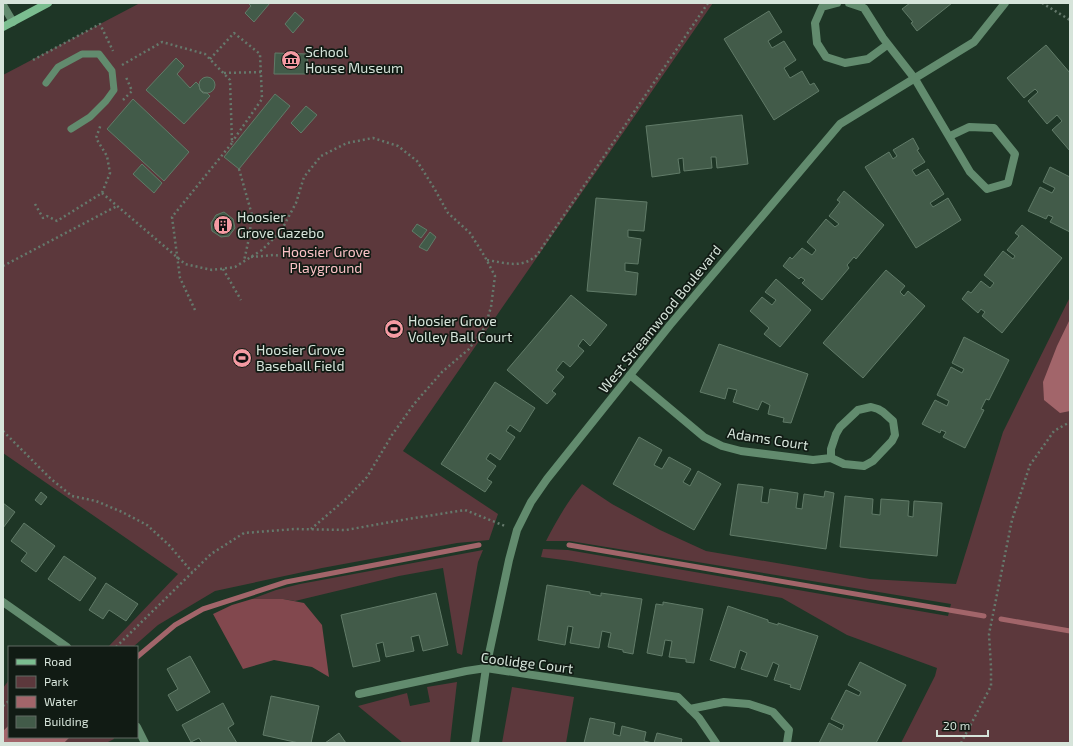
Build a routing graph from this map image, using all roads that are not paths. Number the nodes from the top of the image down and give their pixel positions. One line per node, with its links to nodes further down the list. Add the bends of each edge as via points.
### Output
1 (48, 3): 6 (main road)
2 (837, 3): 8 (street, via 822,7 815,24 818,43 826,57 845,63 868,59)
3 (849, 3): 8 (street, via 864,8)
4 (1005, 3): 9 (street, West Streamwood Boulevard, via 974,42)
5 (3, 5): 6 (street)
6 (13, 22): 7 (main road)
7 (3, 27)
8 (888, 44): 9 (street)
9 (915, 79): 12 (street); 13 (street, West Streamwood Boulevard, via 840,124)
10 (46, 83): 11 (lane, via 58,67 82,54 99,54 112,71 114,90 90,117)
11 (71, 129)
12 (950, 136): 12 (street, via 970,172 987,189 1008,183 1015,154 994,128 969,127)
13 (630, 375): 14 (street, Adams Court, via 704,437 722,446 741,451 813,460); 17 (street, West Streamwood Boulevard, via 547,479 531,502 517,530)
14 (831, 458): 14 (street, Adams Court, via 844,464 868,464 892,441 895,435 893,421 878,409 871,407 858,410 836,434)
15 (3, 602): 16 (street)
16 (65, 646)
17 (486, 668): 18 (street, Coolidge Court, via 466,670); 19 (street, Coolidge Court, via 678,697); 22 (street, West Streamwood Boulevard)
18 (359, 694)
19 (690, 709): 23 (street, Coolidge Court, via 700,718); 24 (street, via 724,702 749,704 773,712 789,730)
20 (138, 729): 21 (street)
21 (144, 743)
22 (475, 743)
23 (716, 743)
24 (787, 743)

